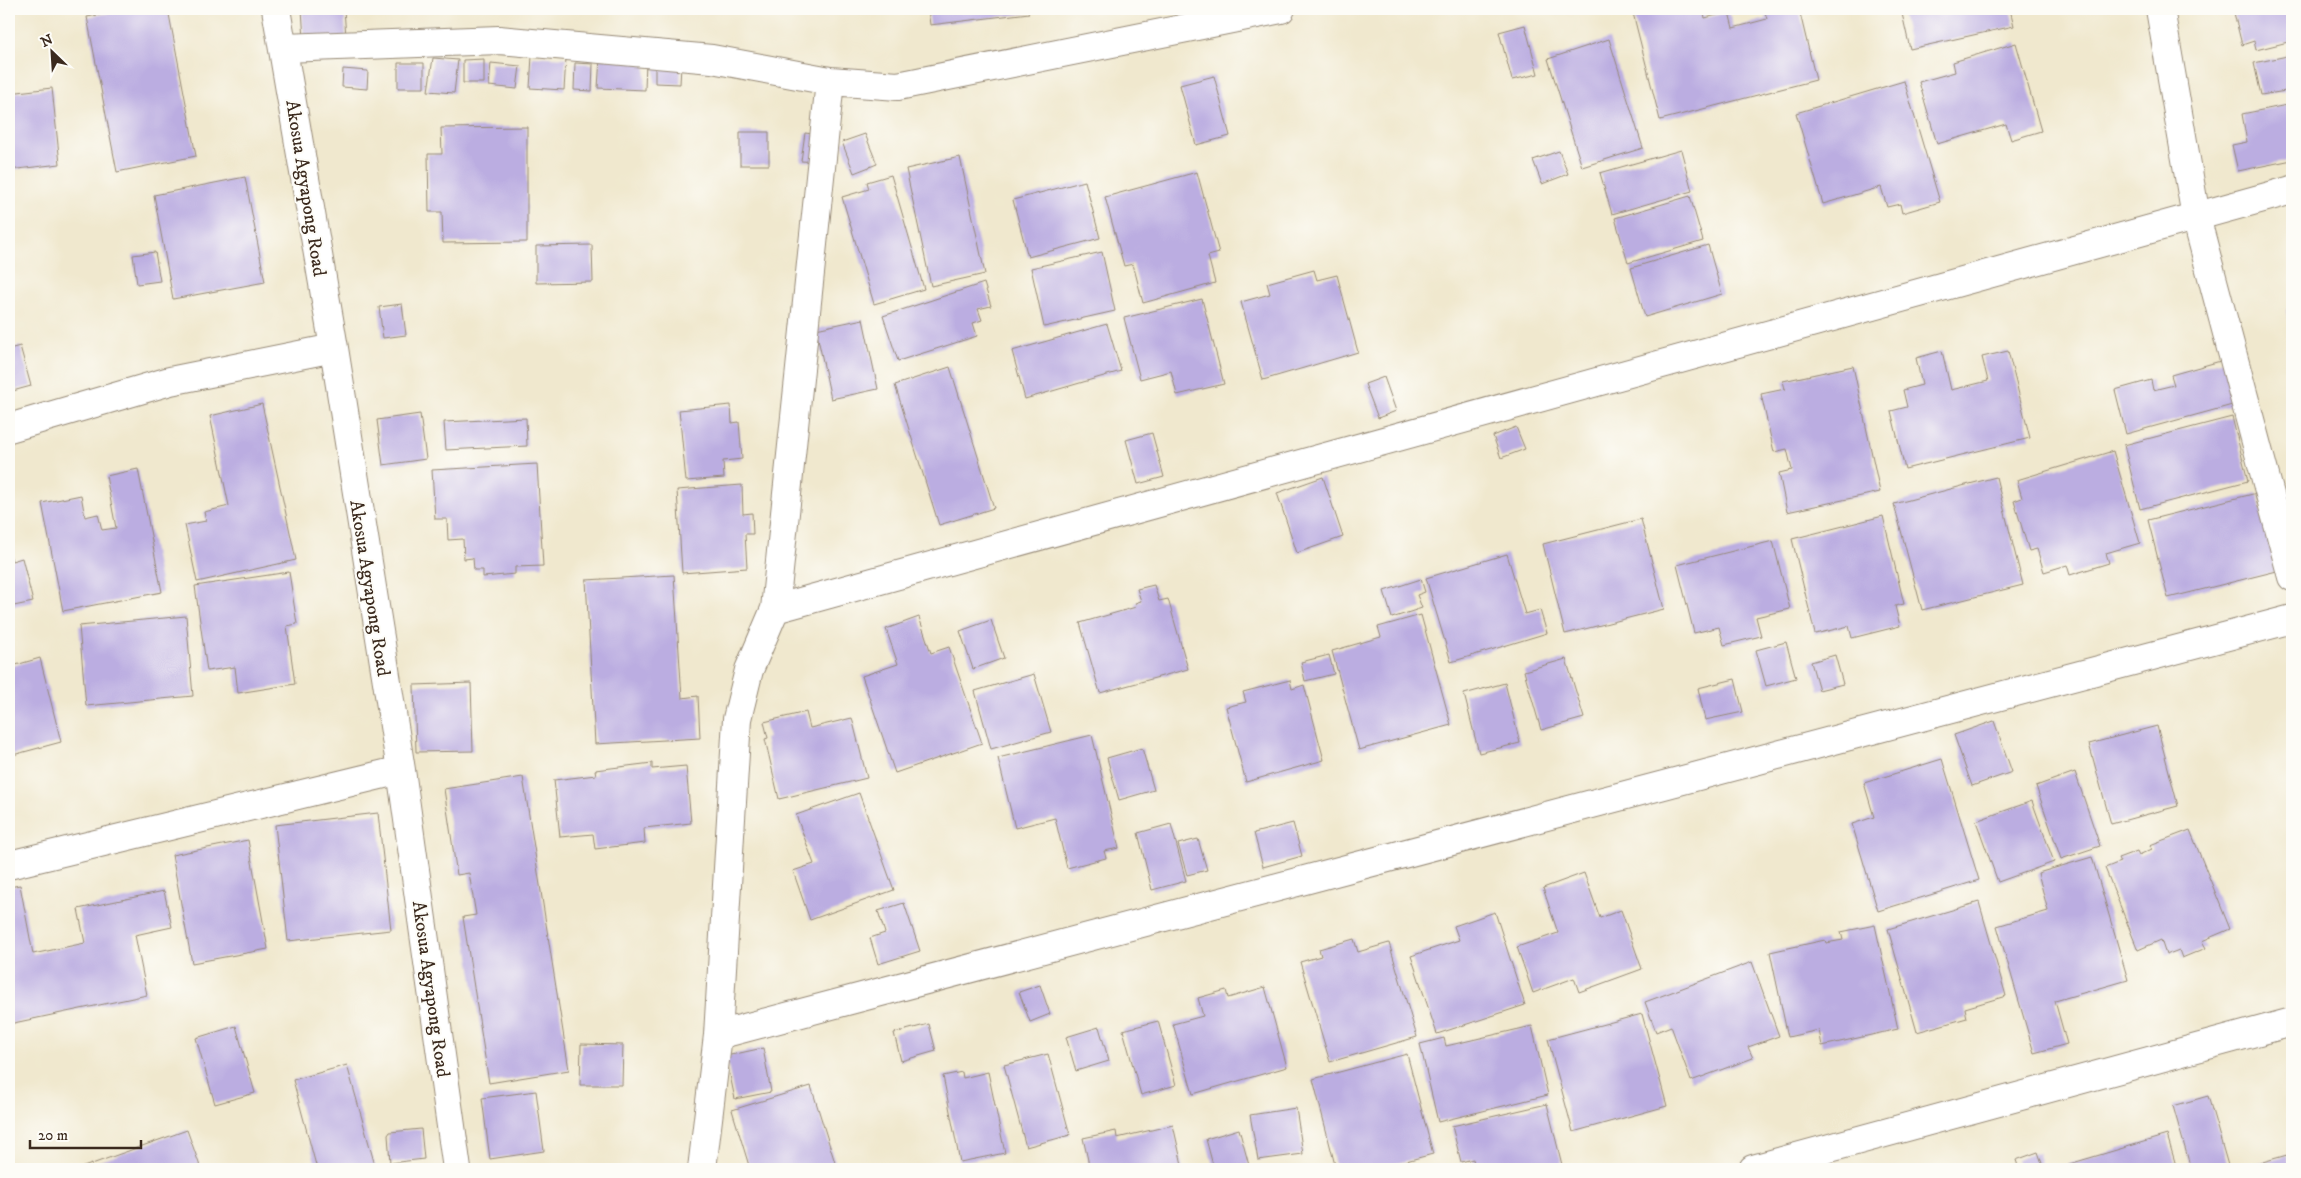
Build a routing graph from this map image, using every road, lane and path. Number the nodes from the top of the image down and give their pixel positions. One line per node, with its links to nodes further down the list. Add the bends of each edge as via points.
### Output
1 (276, 9): 4 (street, Akosua Agyapong Road)
2 (1281, 9): 5 (street, via 898,86)
3 (2160, 9): 7 (street)
4 (284, 48): 5 (street, via 499,40 712,59); 8 (street, Akosua Agyapong Road)
5 (830, 81): 11 (street)
6 (2292, 190): 7 (street)
7 (2196, 217): 10 (street); 11 (street)
8 (334, 348): 9 (street, via 170,381); 13 (street, Akosua Agyapong Road)
9 (9, 428)
10 (2292, 577)
11 (775, 609): 16 (street, via 749,670 737,719)
12 (2292, 619): 16 (street)
13 (401, 770): 14 (street); 17 (street, Akosua Agyapong Road)
14 (9, 865)
15 (2292, 1022): 19 (street)
16 (718, 1035): 18 (street)
17 (458, 1169)
18 (702, 1169)
19 (1753, 1169)

